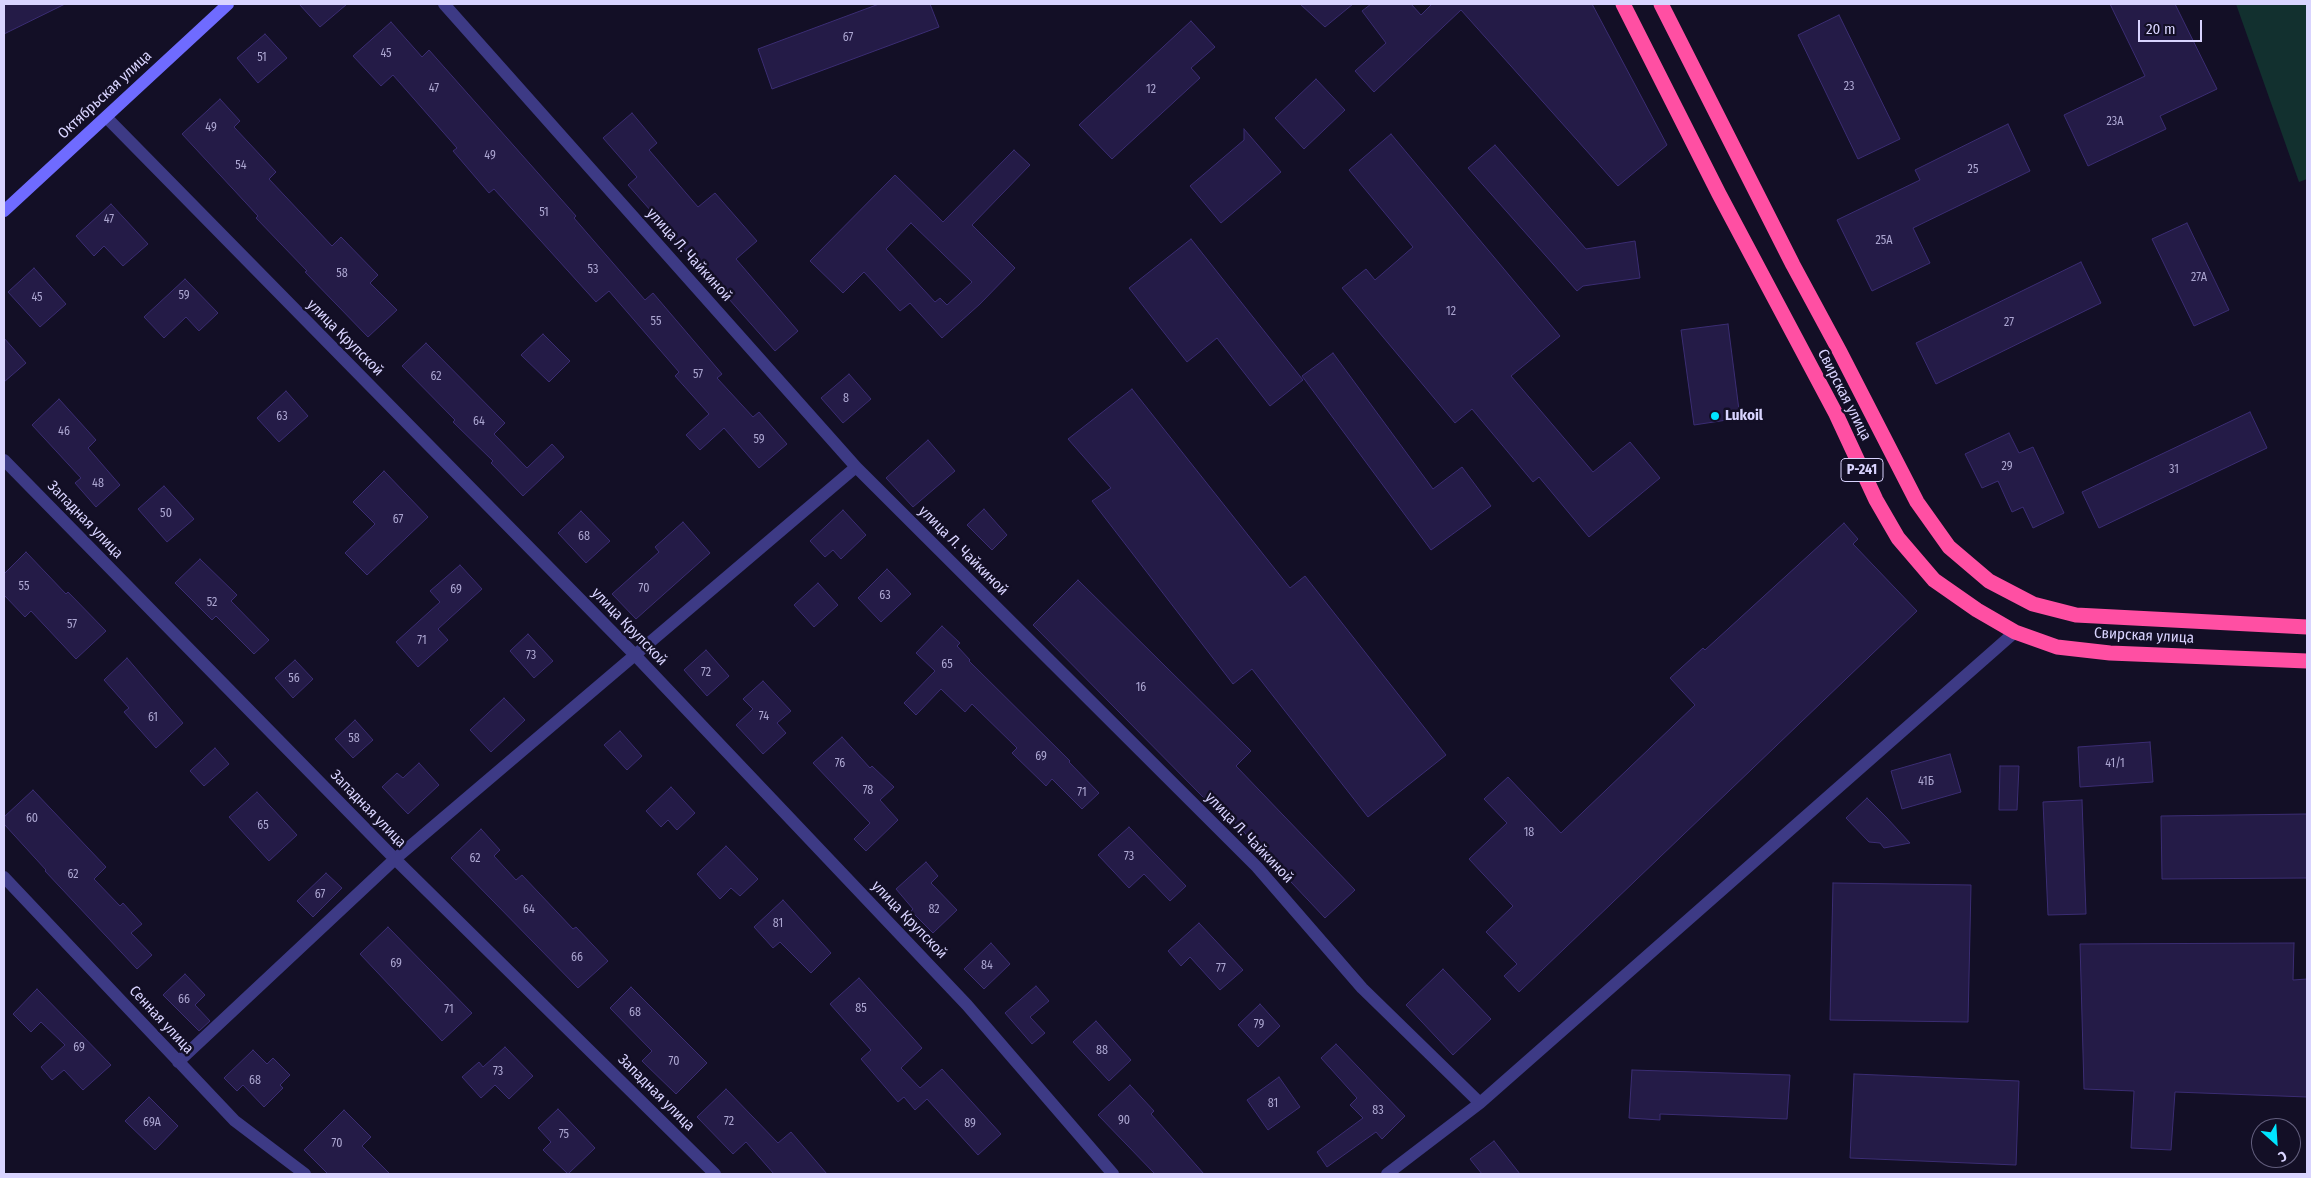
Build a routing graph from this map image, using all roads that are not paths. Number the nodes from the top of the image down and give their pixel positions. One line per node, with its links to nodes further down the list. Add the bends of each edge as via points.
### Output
1 (228, 4): 5 (main road, Октябрьская улица)
2 (444, 4): 8 (street, улица Л. Чайкиной)
3 (1623, 4): 10 (highway, Свирская улица / Р-241, via 1718,194 1836,414 1876,500 1898,538 1934,580)
4 (1661, 4): 9 (highway, Свирская улица / Р-241, via 1912,494 1948,547 1989,582 2033,604 2076,615)
5 (106, 117): 6 (main road, Октябрьская улица); 11 (street, улица Крупской)
6 (4, 211)
7 (4, 460): 13 (street, Западная улица)
8 (856, 467): 11 (street); 16 (street, улица Л. Чайкиной, via 1257,867 1362,988)
9 (2307, 627)
10 (2015, 632): 12 (highway, Свирская улица / Р-241, via 2057,647 2110,653); 16 (street)
11 (634, 654): 13 (street); 19 (street, улица Крупской, via 967,1005)
12 (2307, 661)
13 (395, 859): 15 (street); 18 (street, Западная улица)
14 (4, 877): 15 (street, Сенная улица)
15 (178, 1062): 17 (street, Сенная улица, via 235,1121)
16 (1480, 1102): 20 (street)
17 (305, 1174)
18 (715, 1174)
19 (1113, 1174)
20 (1387, 1174)

